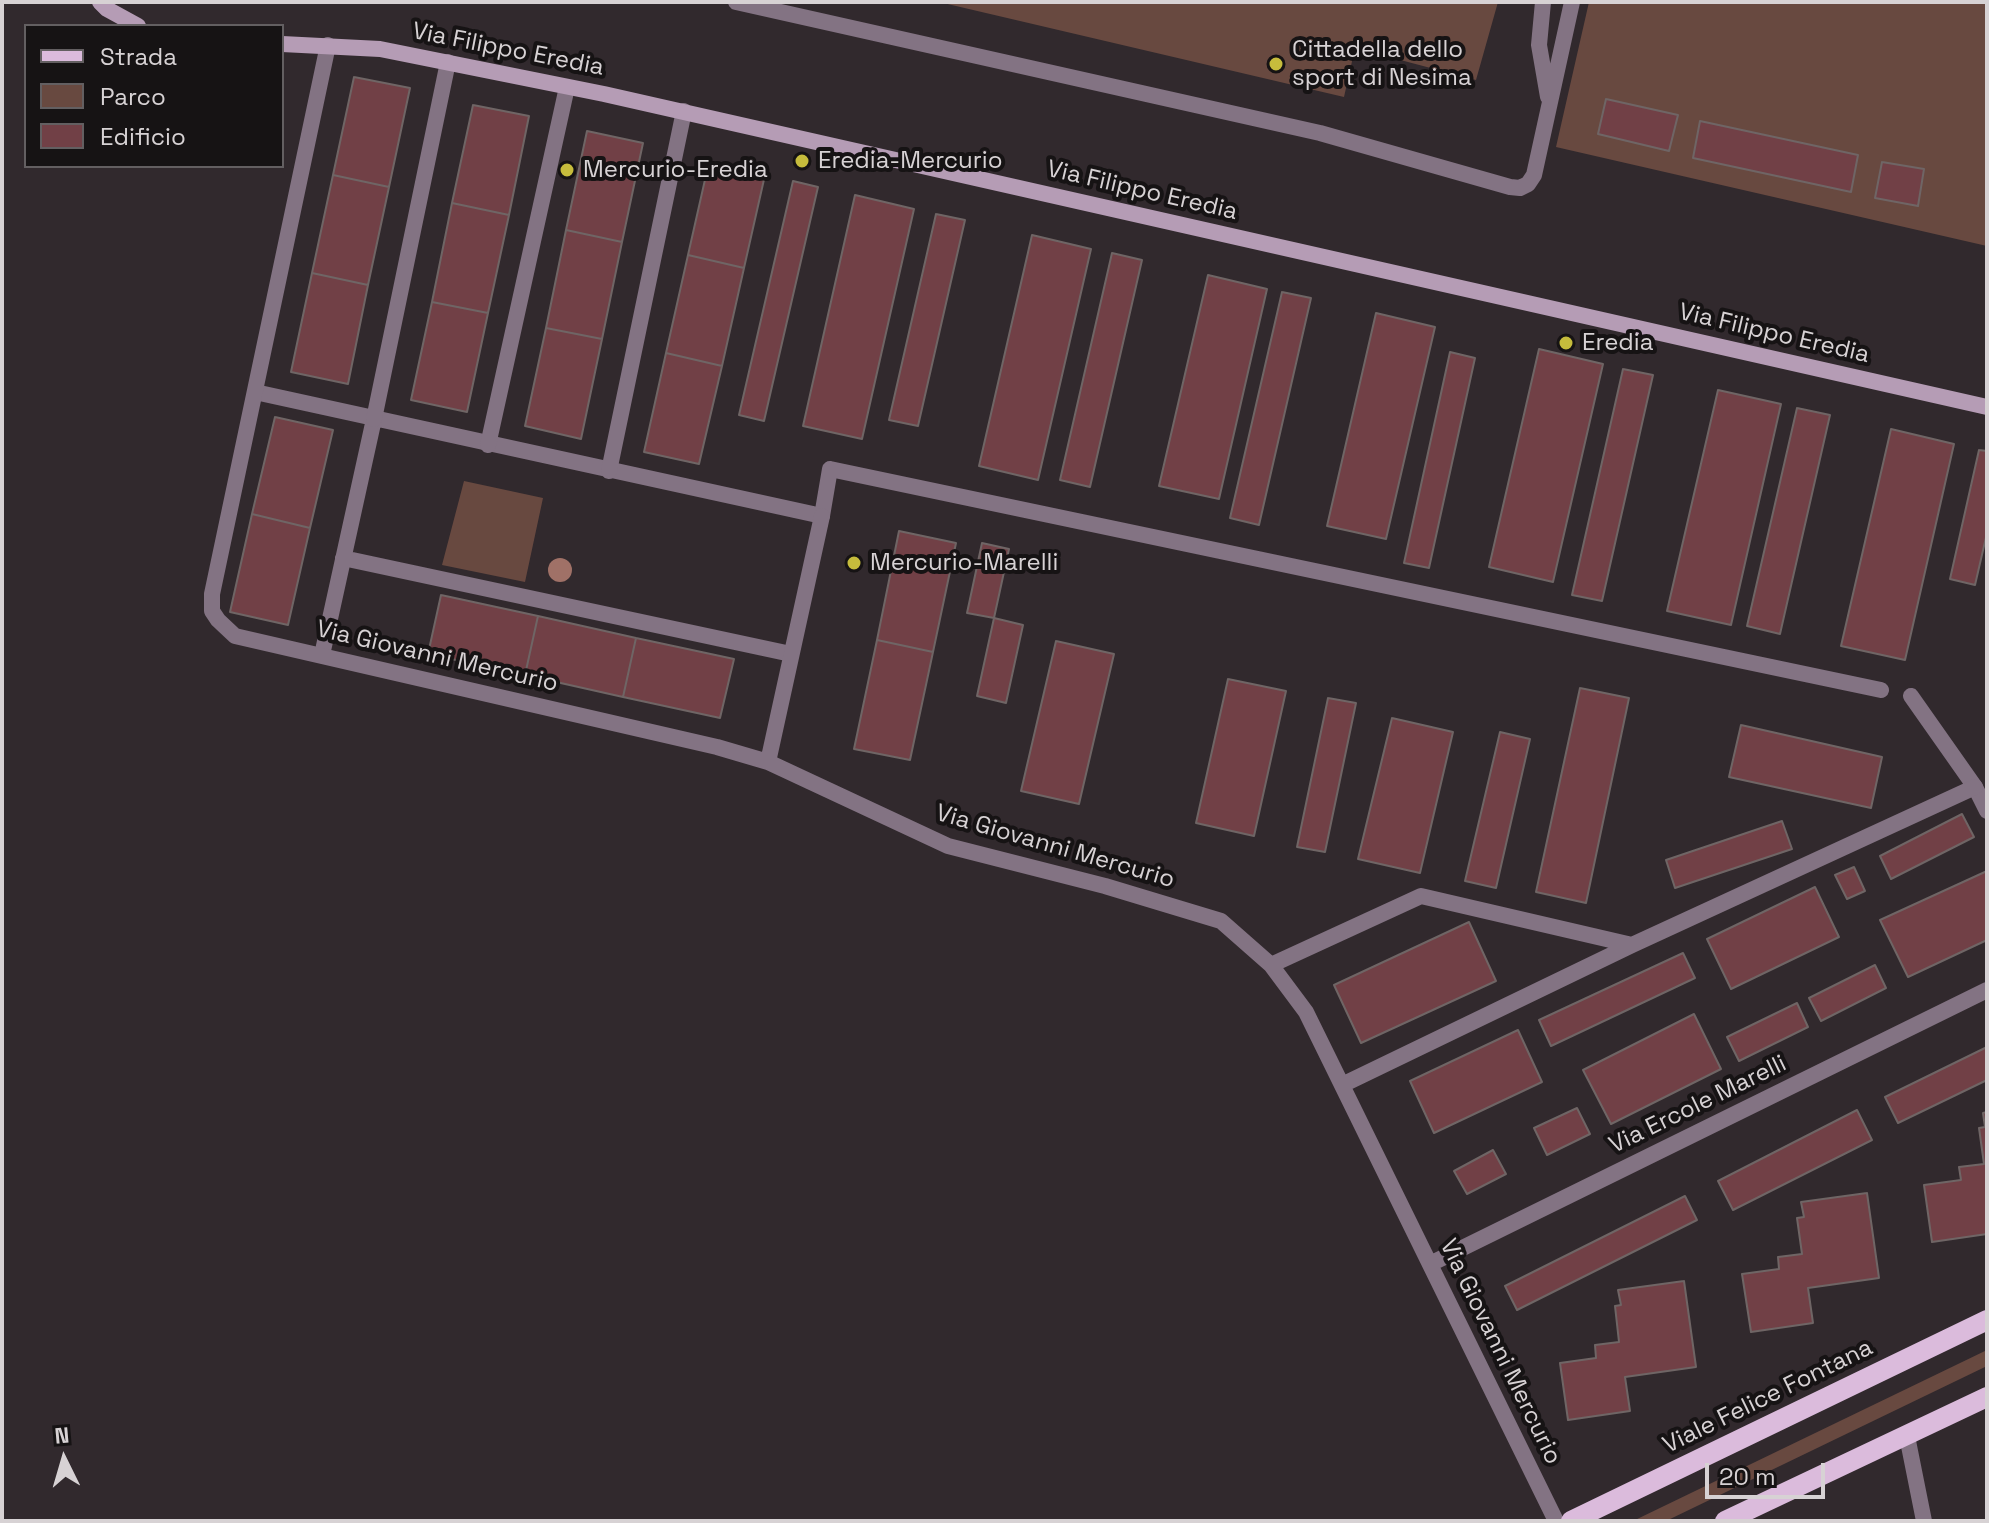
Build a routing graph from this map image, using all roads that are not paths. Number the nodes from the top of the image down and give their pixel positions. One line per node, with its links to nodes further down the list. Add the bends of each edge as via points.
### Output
1 (100, 2): 5 (main road)
2 (736, 2): 10 (street, via 1320,133 1510,187 1520,188 1534,175)
3 (1543, 2): 10 (street, via 1539,45)
4 (1572, 2): 10 (street)
5 (134, 24)
6 (284, 44): 7 (main road, Via Filippo Eredia)
7 (328, 45): 8 (main road, Via Filippo Eredia); 12 (street)
8 (448, 62): 9 (main road, Via Filippo Eredia); 14 (street)
9 (567, 87): 11 (main road, Via Filippo Eredia); 15 (street)
10 (1549, 107)
11 (684, 111): 13 (main road, Via Filippo Eredia); 16 (street)
12 (255, 392): 14 (street); 20 (street, Via Giovanni Mercurio, via 212,611 235,636)
13 (1987, 407)
14 (374, 419): 15 (street); 18 (street)
15 (488, 445): 16 (street)
16 (609, 471): 17 (street)
17 (822, 516): 19 (street); 21 (street, via 830,469)
18 (343, 558): 19 (street); 20 (street)
19 (791, 654): 23 (street)
20 (322, 655): 23 (street, Via Giovanni Mercurio)
21 (1881, 690)
22 (1911, 696): 24 (street)
23 (768, 762): 27 (street, Via Giovanni Mercurio, via 948,846 1221,921)
24 (1975, 787): 25 (street); 26 (street)
25 (1987, 811)
26 (1632, 945): 27 (street, via 1421,896); 29 (street)
27 (1271, 965): 29 (street, Via Giovanni Mercurio, via 1306,1012)
28 (1987, 990): 30 (street, Via Ercole Marelli)
29 (1342, 1085): 30 (street, Via Giovanni Mercurio)
30 (1430, 1264): 35 (street, Via Giovanni Mercurio)
31 (1987, 1320): 36 (main road, Viale Felice Fontana)
32 (1987, 1397): 33 (main road)
33 (1907, 1436): 34 (main road); 37 (street)
34 (1730, 1520)
35 (1556, 1521)
36 (1571, 1521)
37 (1924, 1521)

